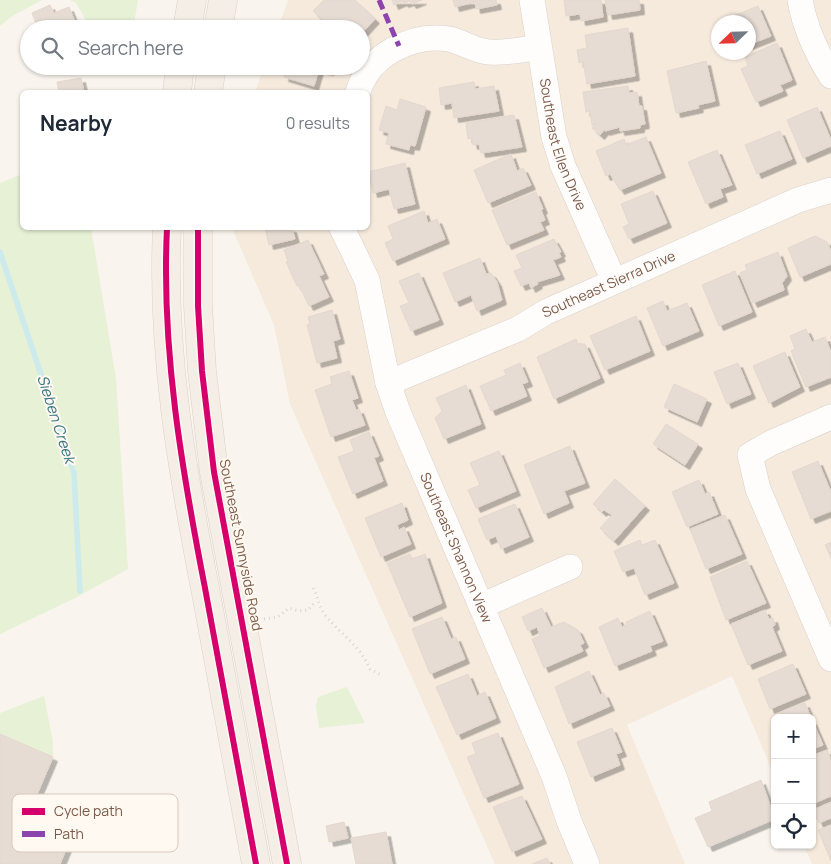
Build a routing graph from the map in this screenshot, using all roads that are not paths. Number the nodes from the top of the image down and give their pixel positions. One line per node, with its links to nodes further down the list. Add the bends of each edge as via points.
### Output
1 (192, 0): 5 (main road)
2 (223, 0): 6 (main road)
3 (532, 0): 7 (street, Southeast Ellen Drive)
4 (800, 0): 12 (street, via 804,22 816,53)
5 (188, 20)
6 (220, 20)
7 (539, 47): 8 (street, via 506,53 487,52 430,37 399,46 380,57); 20 (street, Southeast Ellen Drive, via 554,138 563,166)
8 (370, 73)
9 (179, 75): 13 (main road)
10 (211, 75): 14 (main road)
11 (369, 75): 15 (street)
12 (831, 76)
13 (177, 90)
14 (208, 90)
15 (359, 90)
16 (831, 190): 20 (street, Southeast Sierra Drive, via 798,200)
17 (167, 230): 26 (main road, via 176,425)
18 (198, 230): 27 (main road, Southeast Sunnyside Road, via 198,306 214,472)
19 (343, 230): 21 (street, Southeast Shannon View, via 367,280)
20 (614, 281): 21 (street, Southeast Sierra Drive, via 546,312 518,329)
21 (388, 384): 24 (street, Southeast Shannon View)
22 (831, 417): 25 (street, via 750,455 758,488)
23 (570, 568): 24 (street)
24 (481, 606): 28 (street, Southeast Shannon View, via 554,776 568,821)
25 (831, 659)
26 (256, 864)
27 (287, 864)
28 (587, 864)

